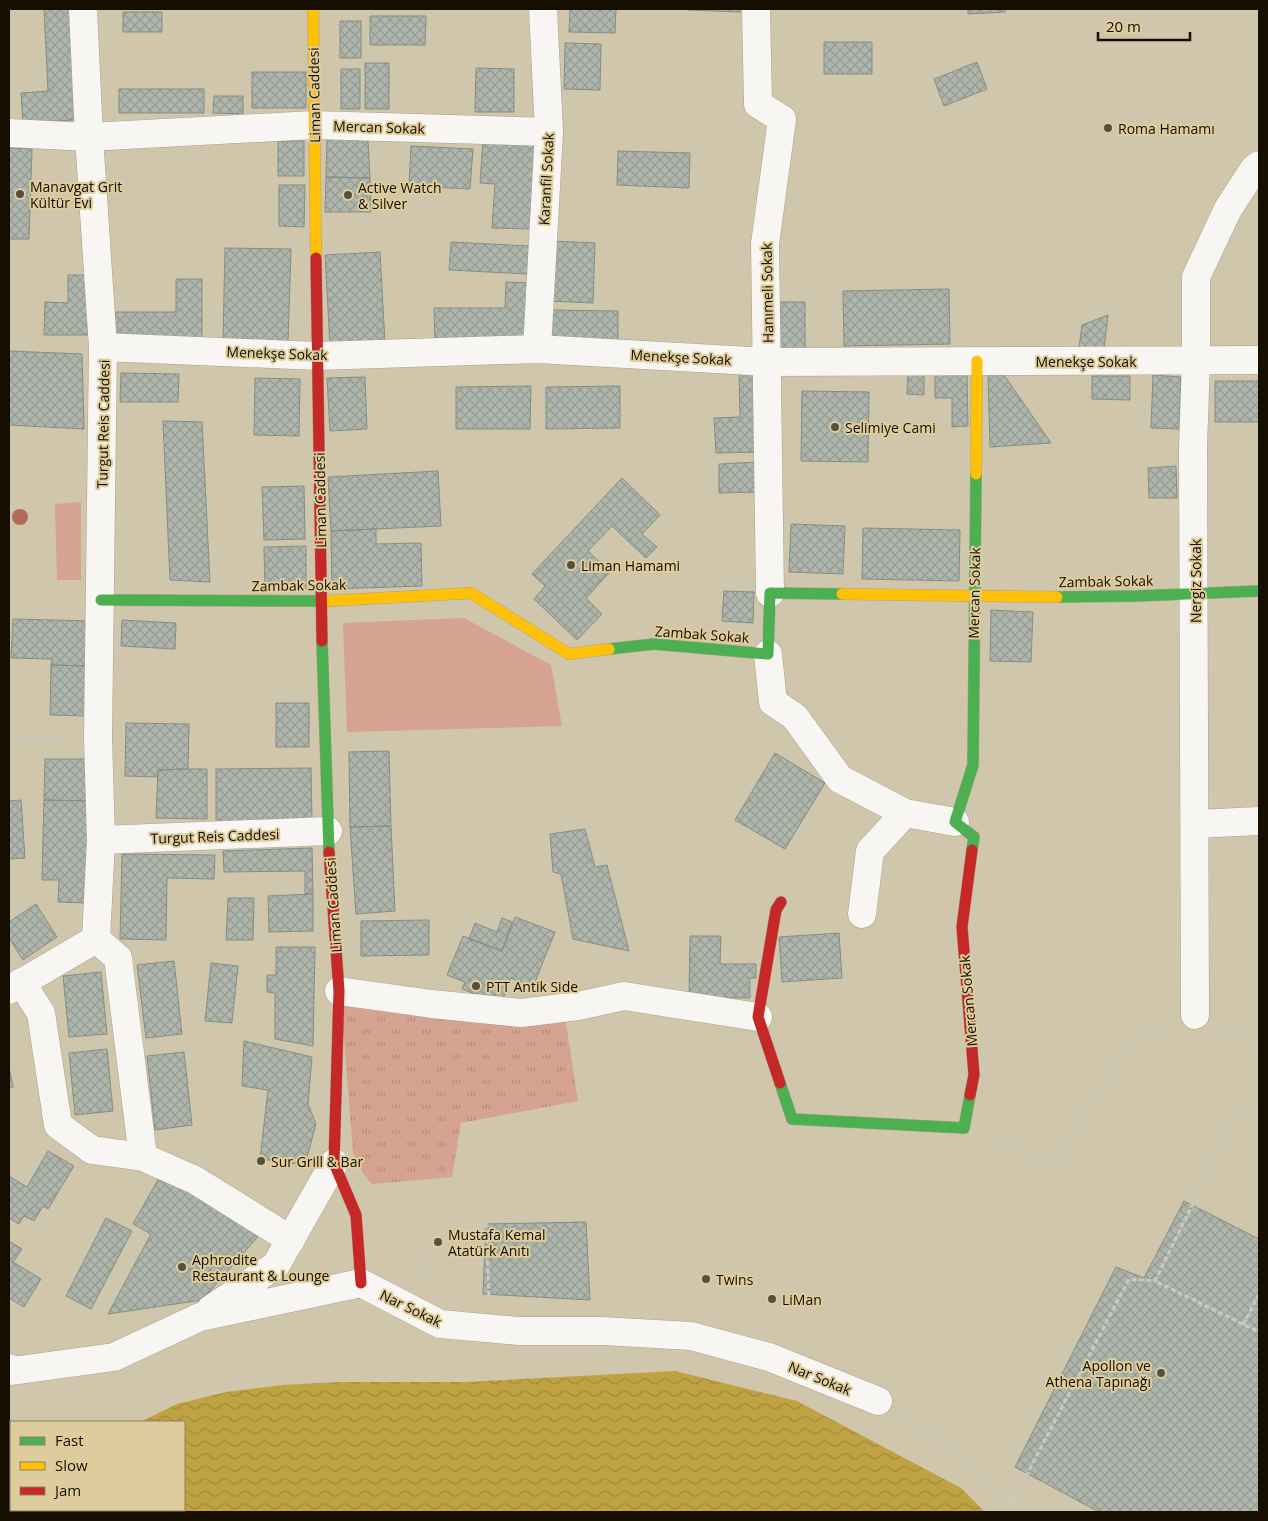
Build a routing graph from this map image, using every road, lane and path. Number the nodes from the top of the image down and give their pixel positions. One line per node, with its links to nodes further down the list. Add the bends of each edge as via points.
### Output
1 (83, 9): 8 (street, Turgut Reis Caddesi)
2 (313, 9): 5 (street, Liman Caddesi)
3 (543, 9): 6 (street, Karanfil Sokak)
4 (756, 9): 15 (street, Hanımeli Sokak, via 758,104 782,119 765,244)
5 (314, 125): 6 (street, Mercan Sokak); 8 (street, Mercan Sokak); 12 (street, Liman Caddesi)
6 (549, 132): 11 (street, Karanfil Sokak)
7 (9, 133): 8 (street, Mercan Sokak)
8 (89, 136): 10 (street, Turgut Reis Caddesi)
9 (1259, 166): 13 (street, Nergiz Sokak, via 1228,209 1196,277)
10 (104, 347): 12 (street, Menekşe Sokak); 21 (street, Turgut Reis Caddesi)
11 (537, 349): 12 (street, Menekşe Sokak); 15 (street, Menekşe Sokak)
12 (318, 356): 22 (street, Liman Caddesi)
13 (1196, 360): 14 (street, Menekşe Sokak); 16 (street, Menekşe Sokak); 19 (street, Nergiz Sokak, via 1193,448)
14 (1259, 360)
15 (768, 362): 16 (street, Menekşe Sokak); 18 (street, Hanımeli Sokak)
16 (977, 362): 20 (street, Mercan Sokak)
17 (1259, 591): 19 (street, Zambak Sokak)
18 (770, 593): 20 (street, Zambak Sokak); 23 (street, Zambak Sokak)
19 (1195, 595): 20 (street, Zambak Sokak); 29 (street, Nergiz Sokak)
20 (974, 597): 28 (street, Mercan Sokak, via 973,765)
21 (101, 600): 22 (street, Zambak Sokak); 24 (street, Turgut Reis Caddesi)
22 (321, 600): 23 (street, Zambak Sokak, via 472,593 569,654 654,644); 30 (street, Liman Caddesi)
23 (768, 654): 26 (street, Mercan Sokak, via 773,702 795,717 840,779)
24 (98, 737): 25 (path); 31 (street, Turgut Reis Caddesi)
25 (9, 739)
26 (905, 813): 28 (street, Mercan Sokak); 33 (street, via 870,851)
27 (1259, 821): 29 (street)
28 (955, 822): 41 (street, Mercan Sokak, via 974,837 962,926 974,1075)
29 (1196, 824): 37 (street, Nergiz Sokak)
30 (328, 831): 31 (street, Turgut Reis Caddesi); 36 (street, Liman Caddesi)
31 (101, 840): 34 (street, Turgut Reis Caddesi)
32 (781, 902): 38 (street, via 776,910)
33 (862, 914)
34 (96, 939): 35 (street); 42 (street, via 118,958)
35 (15, 986): 42 (street, via 41,1013 58,1125 92,1150)
36 (339, 991): 38 (street, via 521,1013 624,996); 43 (street, Liman Caddesi)
37 (1195, 1015): 39 (path); 41 (path, via 1127,1046 1054,1166)
38 (758, 1017): 41 (street, via 792,1119)
39 (1259, 1047)
40 (1259, 1114): 45 (path, via 1241,1106)
41 (964, 1128)
42 (143, 1157): 44 (street, via 195,1180)
43 (334, 1163): 44 (street, Liman Caddesi); 46 (street, Liman Caddesi, via 356,1215)
44 (291, 1240): 49 (street, Liman Caddesi, via 276,1265)
45 (1155, 1282): 50 (path); 55 (path, via 1129,1279)
46 (361, 1283): 48 (street, Nar Sokak); 49 (street)
47 (1259, 1294): 50 (path)
48 (398, 1302): 51 (street, Nar Sokak, via 440,1324); 51 (path, via 442,1242 486,1224)
49 (200, 1317): 53 (street, via 114,1358)
50 (1243, 1324): 52 (path)
51 (490, 1328): 54 (street, Nar Sokak, via 691,1336 769,1356)
52 (1259, 1332)
53 (9, 1368)
54 (878, 1402): 55 (path, via 932,1436)
55 (1012, 1504): 56 (path)
56 (1025, 1512)

